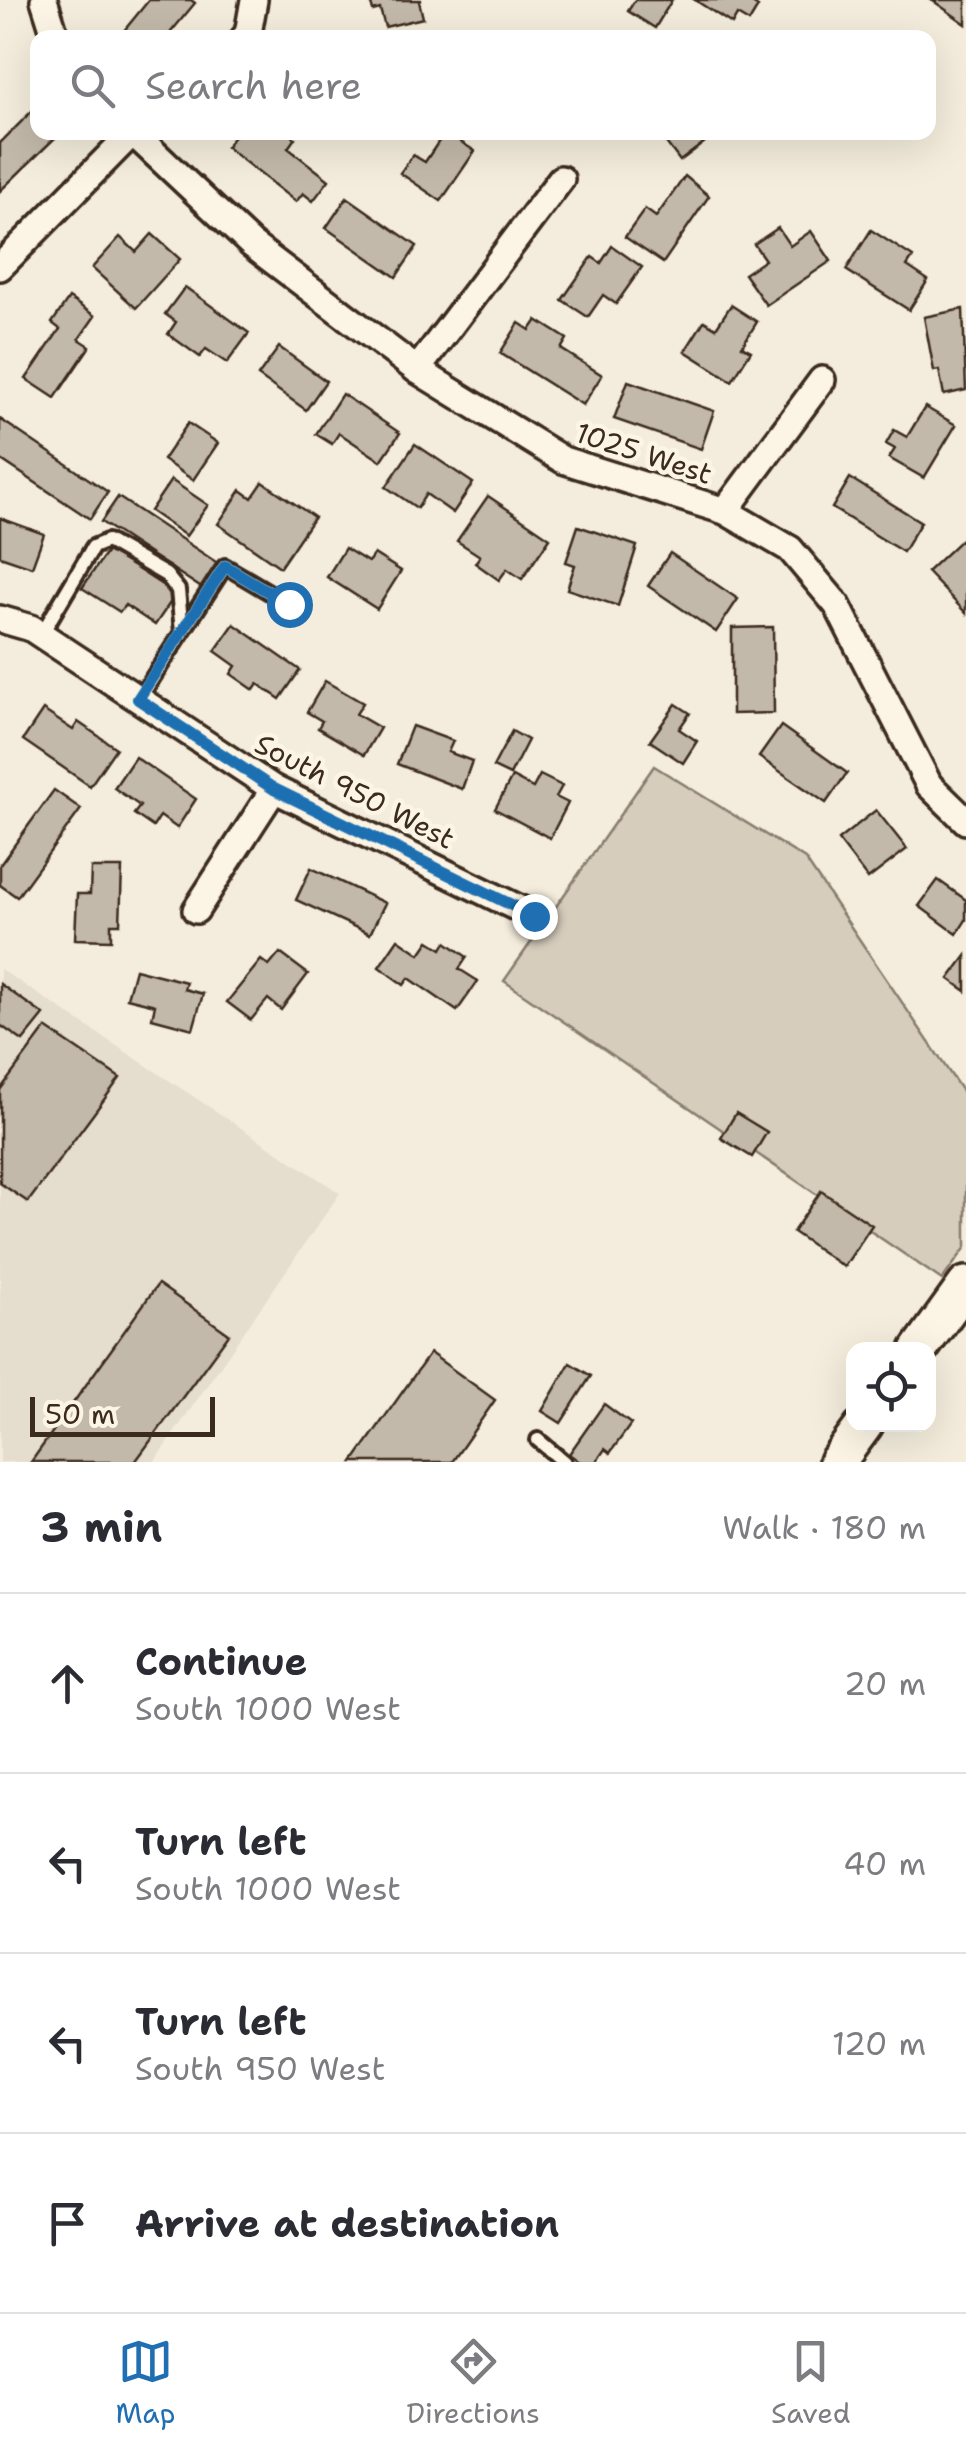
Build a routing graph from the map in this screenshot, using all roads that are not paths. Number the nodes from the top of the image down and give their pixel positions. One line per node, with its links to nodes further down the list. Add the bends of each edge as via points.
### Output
1 (44, 0): 3 (street)
2 (254, 0): 4 (street)
3 (53, 30)
4 (249, 30)
5 (126, 140): 8 (street)
6 (140, 140): 9 (street, 1025 West, via 250,244)
7 (560, 179): 9 (street)
8 (0, 267)
9 (416, 370): 11 (street, 1025 West, via 563,460)
10 (822, 380): 11 (street)
11 (725, 511): 18 (street, 1025 West, via 790,549 837,605 929,785)
12 (289, 604): 14 (lane, via 225,566)
13 (0, 619): 15 (street, South 950 West)
14 (182, 632): 15 (lane, via 178,590 166,575 108,540 93,547); 16 (lane)
15 (40, 634): 16 (street, South 950 West)
16 (138, 699): 17 (street, South 950 West)
17 (274, 789): 19 (street); 20 (street, South 950 West)
18 (966, 820)
19 (196, 910)
20 (534, 916)
21 (966, 1285): 22 (street)
22 (925, 1342)
23 (858, 1432): 26 (street)
24 (538, 1440): 25 (lane)
25 (564, 1462)
26 (837, 1462)

